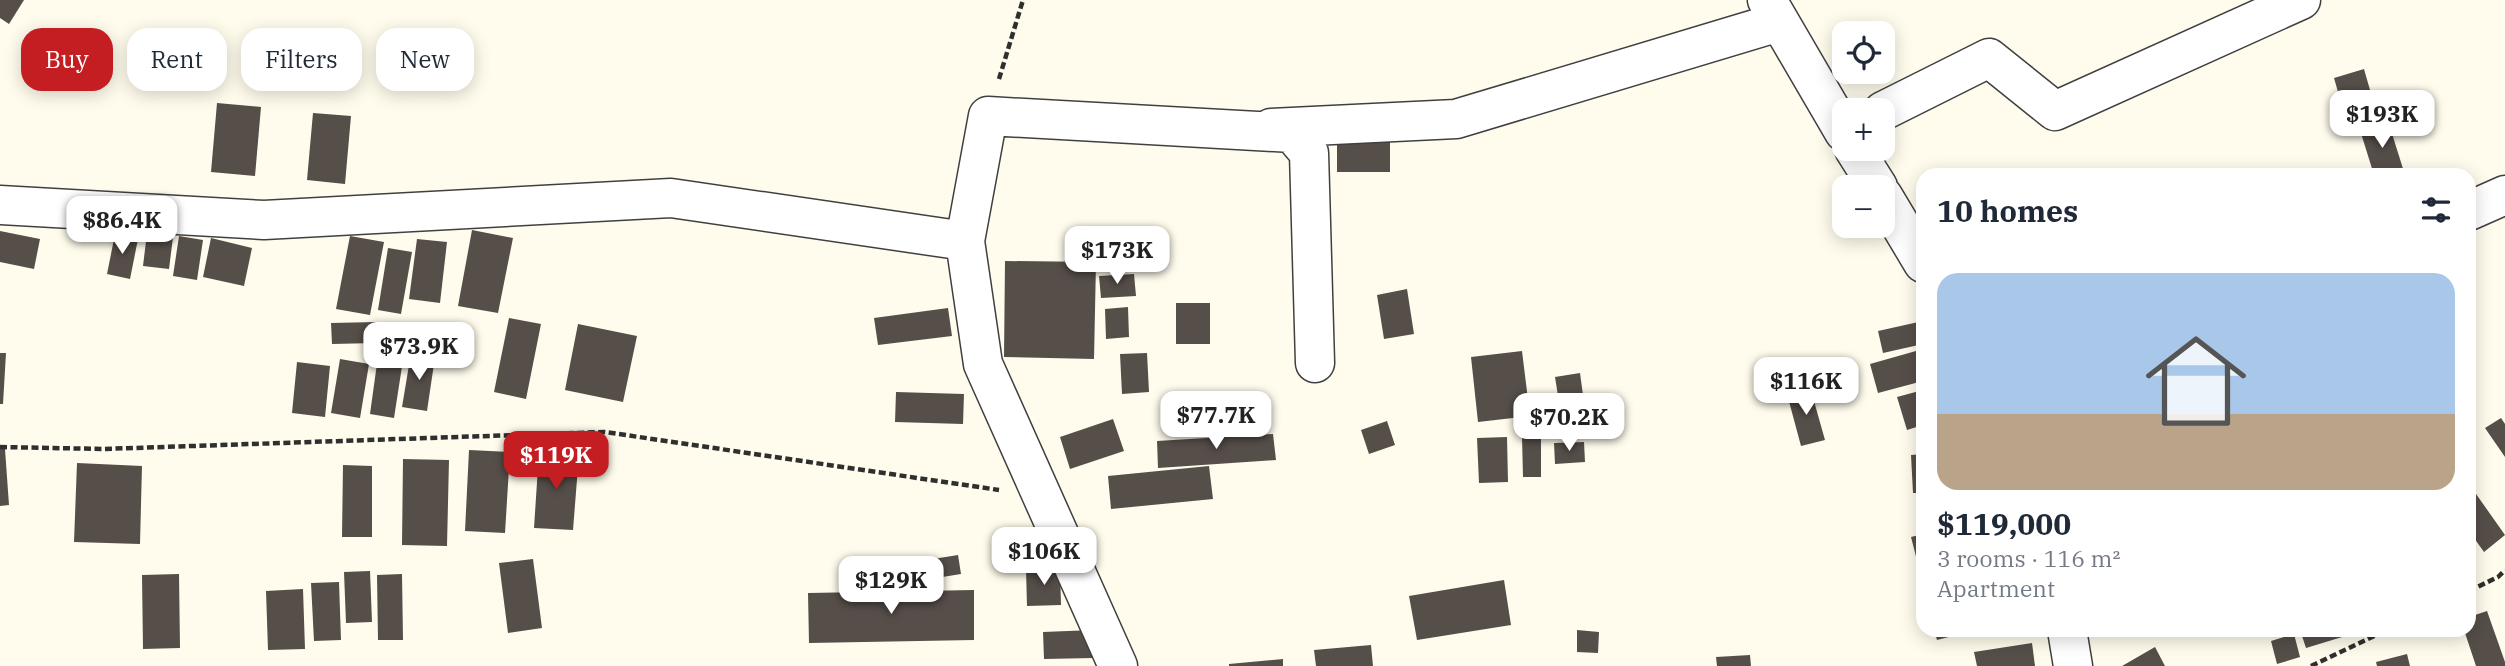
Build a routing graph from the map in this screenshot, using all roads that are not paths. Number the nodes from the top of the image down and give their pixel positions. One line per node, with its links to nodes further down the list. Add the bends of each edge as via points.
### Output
1 (2301, 0): 3 (street, via 2055,111 1989,58)
2 (1773, 11): 4 (street); 5 (street, via 1456,119)
3 (1895, 105)
4 (1832, 110)
5 (1242, 130): 10 (street, via 988,116); 12 (street, via 1292,133 1309,153)
6 (2505, 195): 8 (street)
7 (0, 205): 10 (street, via 264,220 671,198)
8 (2476, 208)
9 (1895, 216): 11 (street)
10 (965, 241): 14 (street, via 983,363)
11 (1916, 251)
12 (1315, 363)
13 (2068, 637): 15 (street)
14 (1118, 666)
15 (2073, 666)

